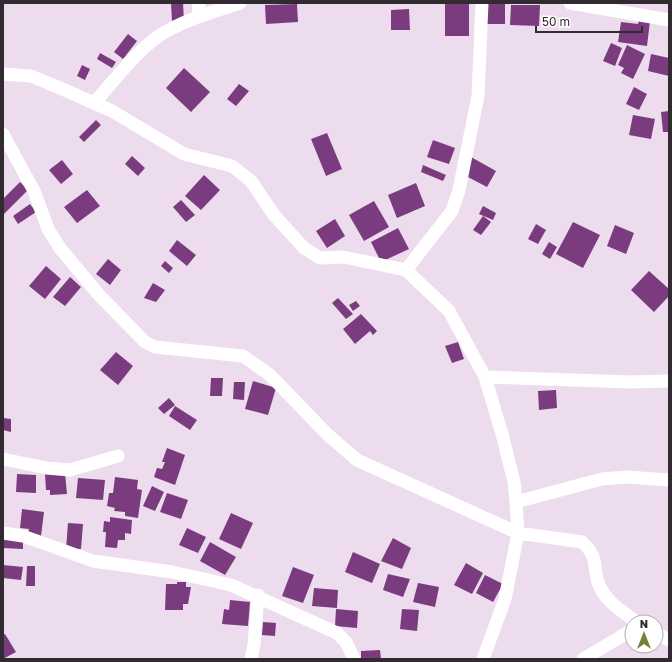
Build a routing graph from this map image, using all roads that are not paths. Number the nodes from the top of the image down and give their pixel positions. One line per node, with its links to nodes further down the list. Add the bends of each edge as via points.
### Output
1 (199, 3): 5 (street)
2 (240, 3): 5 (street)
3 (482, 3): 10 (street, via 478,96 459,190 452,211)
4 (570, 3): 6 (street)
5 (198, 17): 8 (street, via 165,32 137,55)
6 (669, 20)
7 (3, 74): 8 (street, via 31,76)
8 (94, 103): 10 (street, via 184,154 232,166 251,181 274,215 304,248 320,258 343,257)
9 (3, 134): 18 (street, via 34,191 48,229 60,248 99,295 145,342 155,347 243,356 270,375 328,435 357,460)
10 (406, 270): 11 (street, via 449,311)
11 (485, 377): 12 (street); 16 (street, via 514,482)
12 (669, 381)
13 (118, 456): 14 (street, via 70,470)
14 (3, 459)
15 (669, 480): 16 (street, via 627,477 602,479)
16 (516, 502): 18 (street)
17 (3, 533): 19 (street, via 23,536 93,562 179,574 231,585)
18 (518, 533): 20 (street, via 582,542 595,558 599,586 610,602); 24 (street, via 505,599)
19 (258, 595): 22 (street); 23 (street, via 337,633 346,642)
20 (626, 614)
21 (624, 635): 25 (street)
22 (251, 659)
23 (354, 659)
24 (483, 659)
25 (583, 659)

